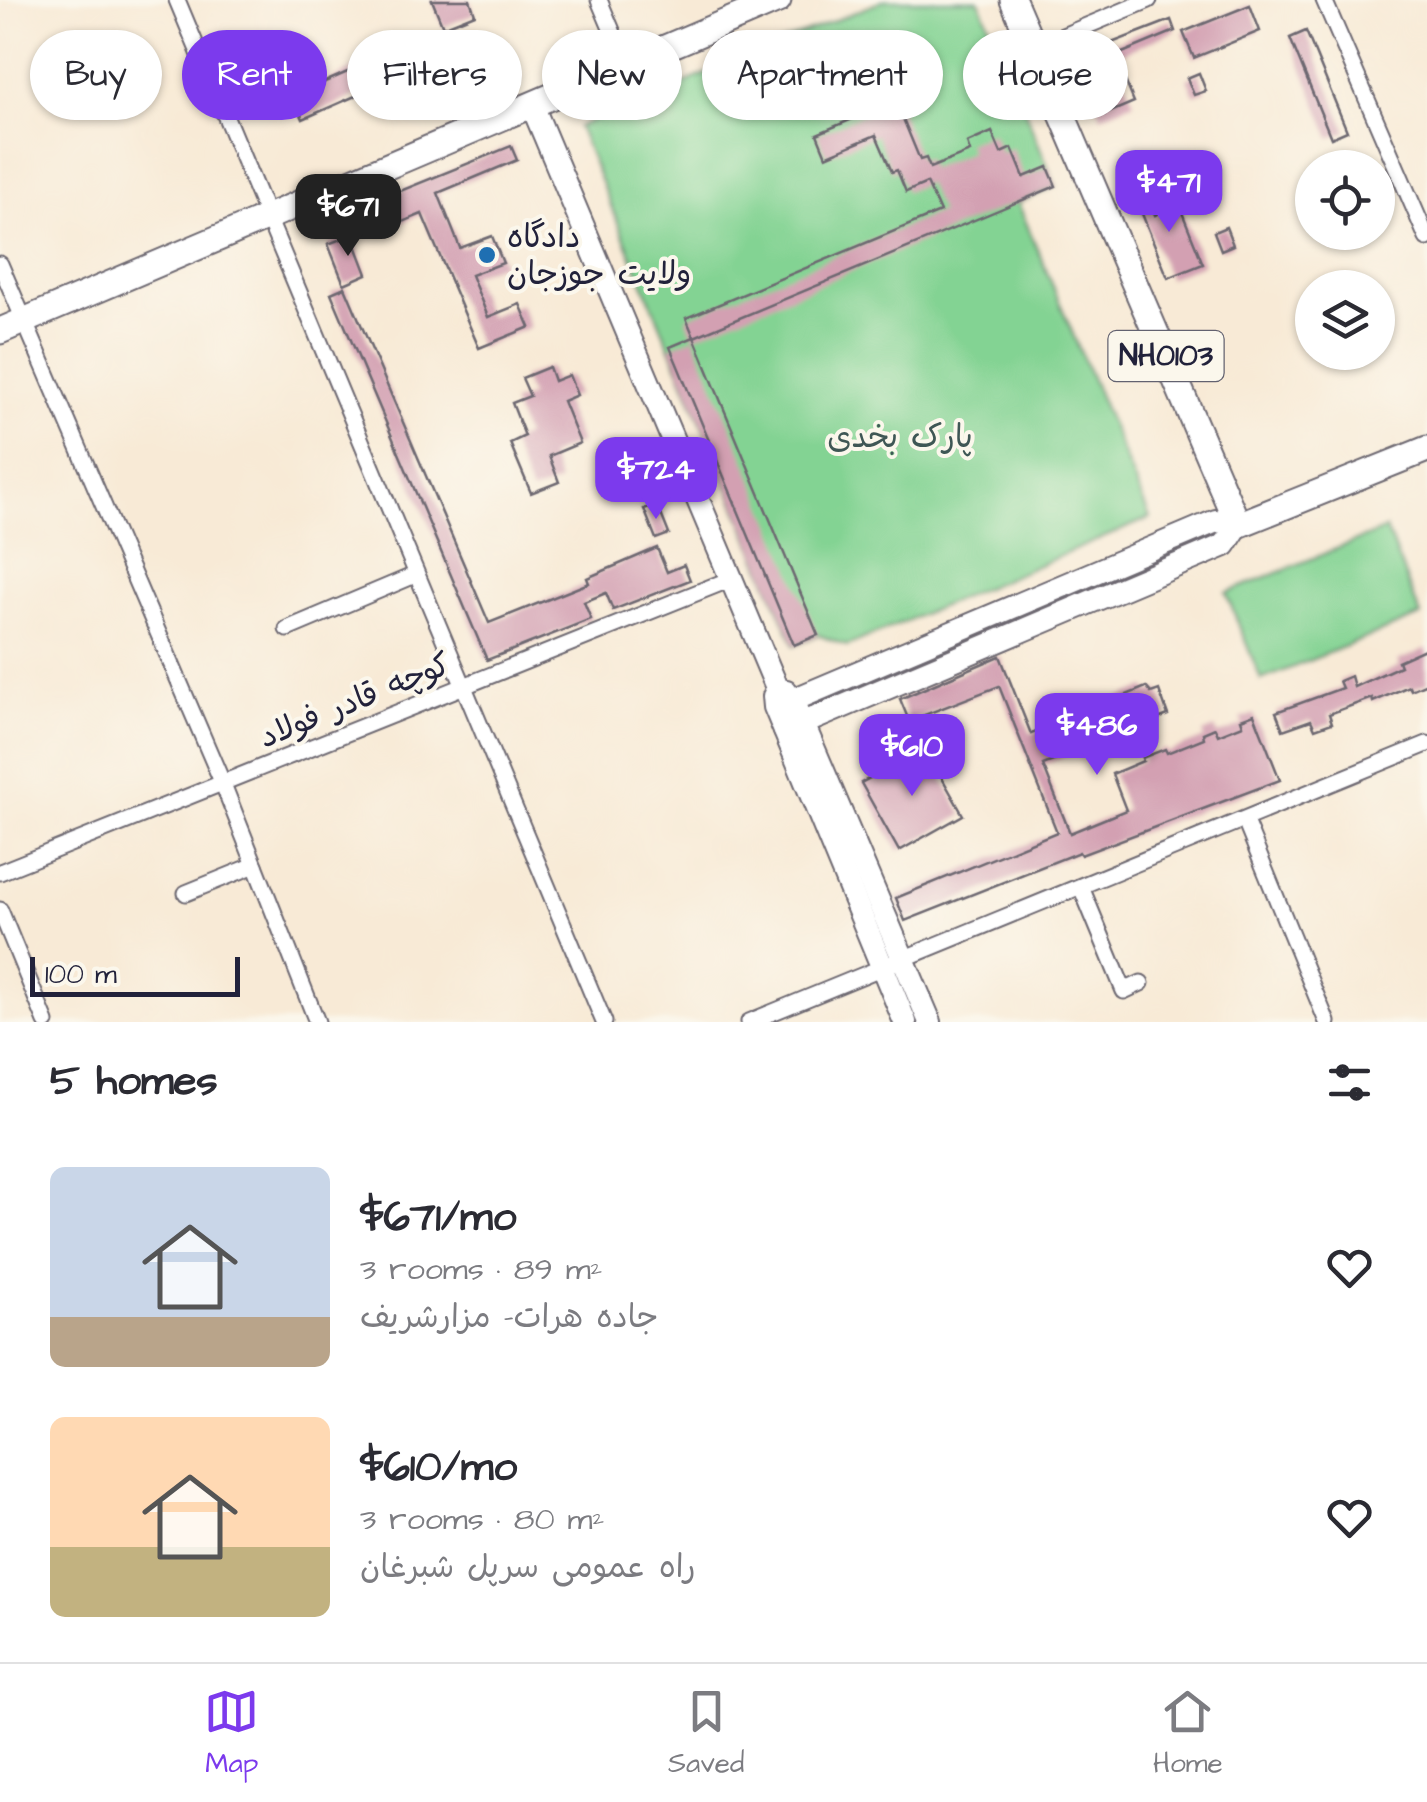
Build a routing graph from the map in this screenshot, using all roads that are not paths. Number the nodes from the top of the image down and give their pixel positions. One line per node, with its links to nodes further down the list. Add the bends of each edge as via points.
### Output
1 (178, 0): 14 (street)
2 (599, 0): 7 (street)
3 (778, 0): 10 (highway)
4 (1014, 0): 8 (highway, NH0103)
5 (1149, 0): 9 (street)
6 (1324, 0): 15 (street)
7 (612, 30)
8 (1026, 30)
9 (1077, 30)
10 (682, 40)
11 (542, 101): 12 (highway)
12 (532, 105): 14 (highway); 21 (main road)
13 (1065, 120): 19 (highway, NH0103)
14 (270, 218): 17 (highway); 20 (street)
15 (1427, 238)
16 (0, 264): 17 (street)
17 (12, 326): 27 (street)
18 (1427, 448): 19 (highway)
19 (1238, 525): 24 (main road, via 1216,522); 25 (main road, via 1225,546)
20 (415, 575): 22 (street); 23 (street)
21 (730, 579): 23 (street, کوچه قادر فولاد); 24 (main road)
22 (287, 629)
23 (462, 687): 27 (street, کوچه قادر فولاد); 38 (street)
24 (786, 695): 25 (main road)
25 (794, 727): 34 (main road)
26 (1427, 744): 28 (street)
27 (223, 784): 29 (street); 30 (street, کوچه قادر فولاد)
28 (1245, 821): 31 (street); 42 (street)
29 (255, 865): 32 (street); 37 (street)
30 (0, 872)
31 (1080, 886): 34 (street); 35 (street, via 1124,991)
32 (186, 893)
33 (0, 910): 36 (street)
34 (893, 964): 39 (street); 40 (main road); 41 (main road)
35 (1141, 983)
36 (46, 1022)
37 (318, 1022)
38 (604, 1022)
39 (749, 1022)
40 (905, 1022)
41 (930, 1022)
42 (1326, 1022)

